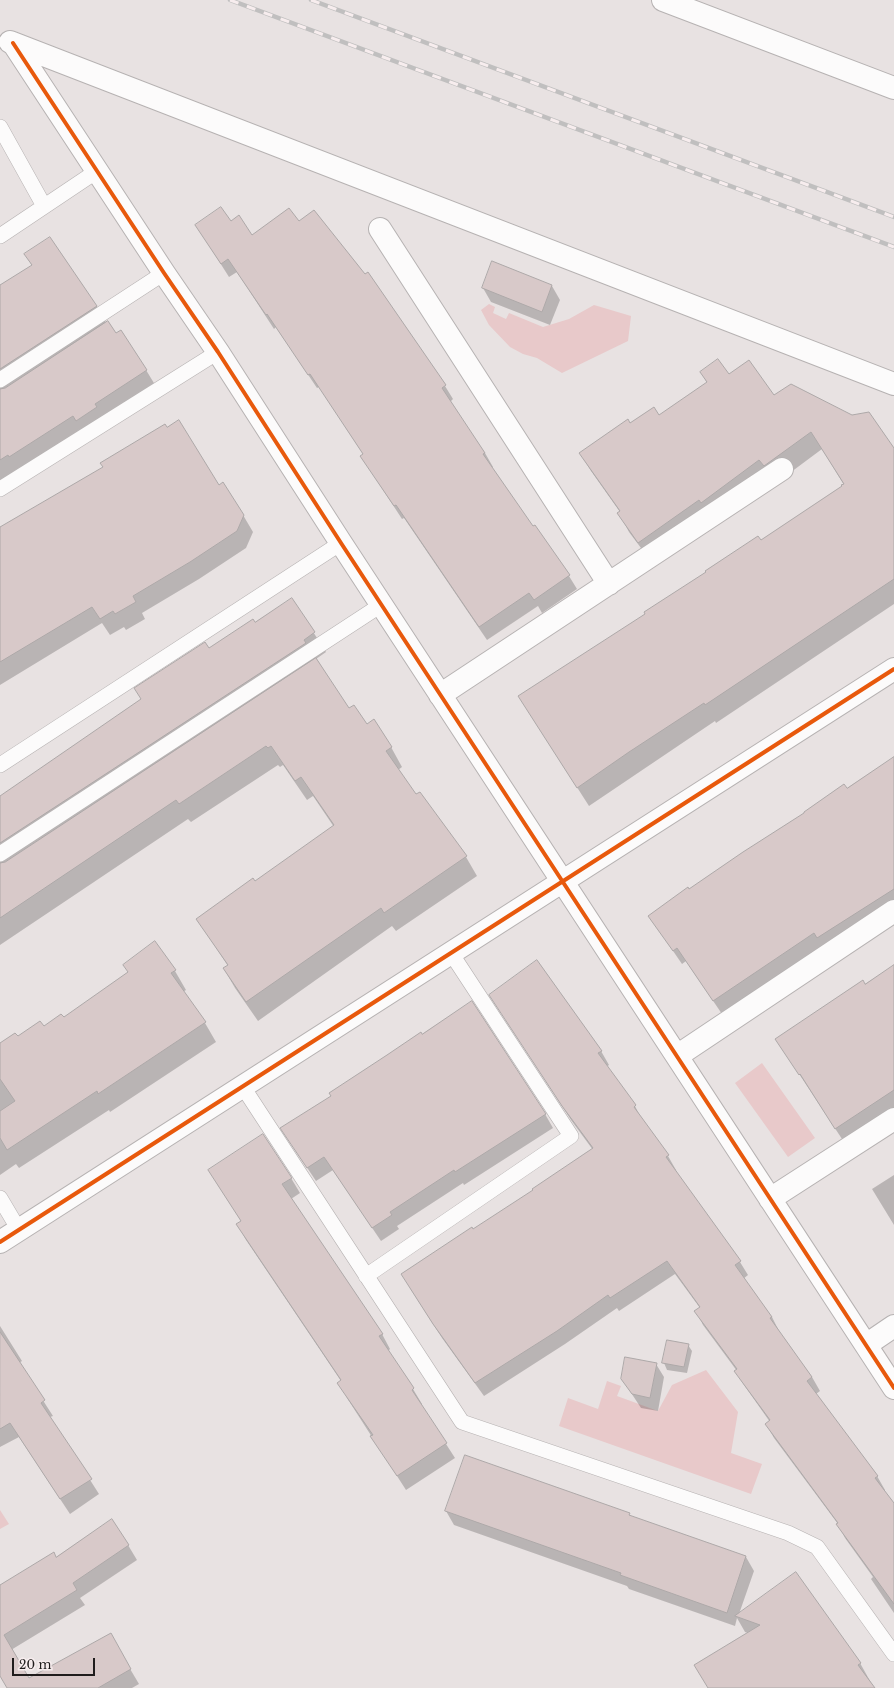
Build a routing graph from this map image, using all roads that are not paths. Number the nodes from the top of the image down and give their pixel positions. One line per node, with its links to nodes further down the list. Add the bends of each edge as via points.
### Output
1 (663, 0): 3 (street)
2 (6, 40): 5 (street); 12 (street)
3 (894, 88)
4 (0, 127): 6 (lane)
5 (97, 171): 6 (lane); 9 (street)
6 (44, 206): 8 (lane)
7 (380, 228): 16 (street)
8 (0, 236)
9 (164, 273): 10 (street); 11 (lane)
10 (218, 352): 14 (lane); 15 (street)
11 (0, 380)
12 (894, 384)
13 (782, 469): 16 (street)
14 (0, 489)
15 (341, 543): 17 (street); 20 (lane)
16 (609, 584): 19 (street)
17 (381, 605): 19 (street); 21 (lane)
18 (894, 669): 22 (street)
19 (440, 695): 22 (street)
20 (0, 765)
21 (0, 854)
22 (563, 882): 24 (street); 25 (street)
23 (894, 911): 25 (street)
24 (451, 953): 26 (street); 32 (lane, via 571,1136)
25 (677, 1056): 29 (street)
26 (243, 1087): 30 (street); 32 (lane)
27 (894, 1119): 29 (street)
28 (0, 1198): 30 (lane)
29 (770, 1199): 34 (street)
30 (19, 1230): 31 (street)
31 (0, 1242)
32 (366, 1276): 36 (lane, via 462,1422 788,1533 817,1547)
33 (894, 1326): 34 (street)
34 (866, 1345): 35 (street)
35 (894, 1388)
36 (894, 1654)

